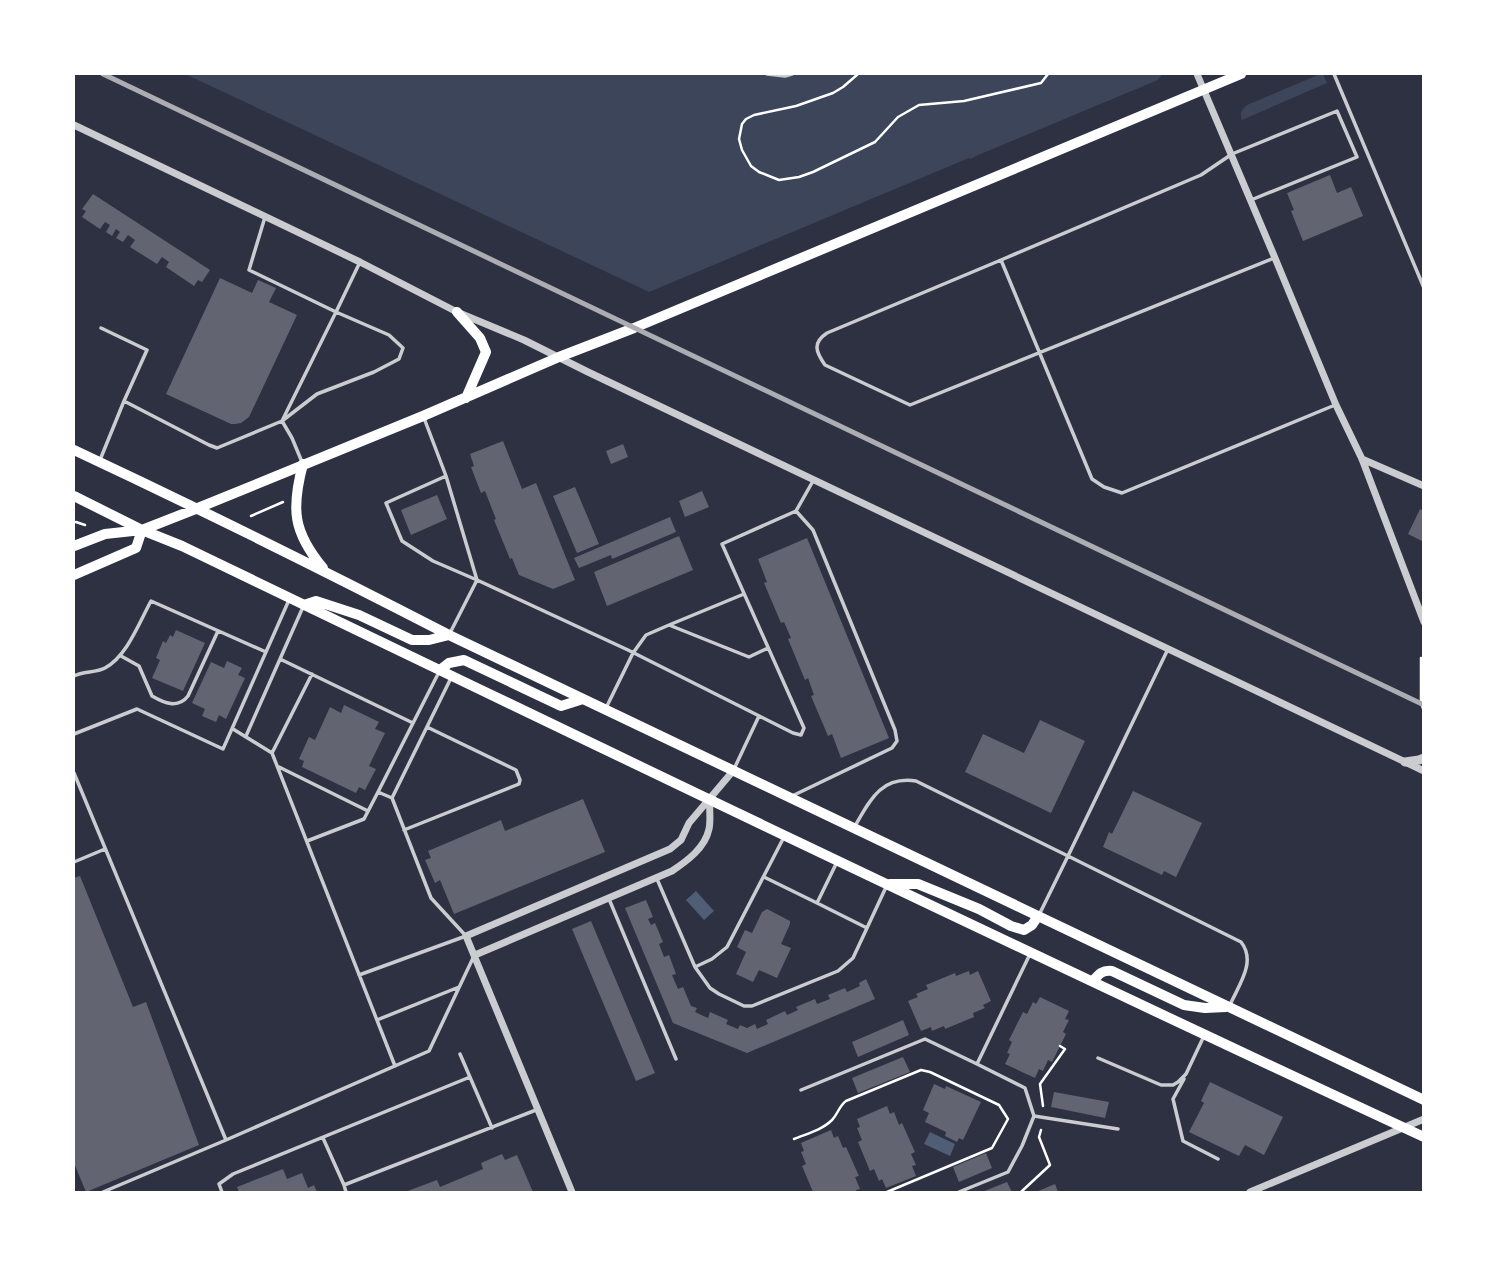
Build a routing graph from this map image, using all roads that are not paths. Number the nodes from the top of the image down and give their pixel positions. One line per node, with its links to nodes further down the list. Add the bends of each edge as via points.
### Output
1 (767, 74): 2 (lane)
2 (792, 74)
3 (1197, 74): 6 (street)
4 (1241, 74): 6 (main road)
5 (1334, 74): 14 (lane)
6 (1203, 89): 8 (street); 19 (main road)
7 (74, 125): 10 (street)
8 (1232, 154): 9 (street); 9 (lane, via 1337,111 1357,157); 12 (lane, via 1201,176)
9 (1251, 200): 11 (street)
10 (265, 217): 13 (street); 15 (lane, via 249,270)
11 (1275, 258): 18 (lane); 22 (street)
12 (1001, 260): 18 (lane); 18 (lane, via 827,333 820,338 818,356 825,365 910,405)
13 (360, 261): 15 (lane); 16 (street)
14 (1423, 288)
15 (335, 312): 24 (lane); 24 (lane, via 389,335 403,348 400,359 317,394)
16 (457, 312): 19 (street); 20 (main road, via 481,338 486,352)
17 (102, 328): 21 (lane, via 147,350)
18 (1040, 353): 22 (lane, via 1093,479 1122,493)
19 (559, 357): 20 (main road); 30 (street)
20 (466, 398): 23 (main road)
21 (124, 401): 24 (lane, via 217,447); 27 (lane)
22 (1336, 405): 26 (street)
23 (423, 416): 28 (main road); 29 (lane)
24 (282, 421): 28 (lane)
25 (74, 450): 27 (main road)
26 (1362, 459): 31 (street); 43 (street)
27 (99, 462): 33 (main road)
28 (303, 464): 33 (main road); 37 (main road, via 295,511 307,544)
29 (446, 476): 39 (lane); 39 (lane, via 386,503 402,541)
30 (814, 479): 34 (lane); 48 (street)
31 (1423, 486)
32 (74, 496): 35 (main road)
33 (198, 508): 35 (main road); 37 (main road)
34 (796, 511): 40 (lane, via 722,544); 73 (lane, via 813,530 897,741 892,748)
35 (142, 530): 36 (main road, via 105,534); 38 (main road, via 136,548); 41 (main road)
36 (74, 546)
37 (325, 570): 46 (main road)
38 (74, 575)
39 (477, 580): 46 (lane); 50 (lane)
40 (744, 594): 44 (lane); 47 (lane)
41 (290, 598): 42 (main road); 49 (lane)
42 (304, 605): 46 (main road, via 316,601 412,640); 52 (lane); 53 (main road)
43 (1423, 622)
44 (670, 625): 47 (lane, via 749,657); 50 (lane, via 646,635)
45 (219, 631): 49 (lane); 51 (lane, via 151,601); 51 (lane, via 188,696 179,704 152,696 139,666)
46 (449, 635): 57 (main road)
47 (768, 648): 59 (lane, via 804,728 801,735 793,733)
48 (1168, 649): 67 (street); 82 (lane)
49 (266, 652): 62 (lane)
50 (633, 653): 58 (lane); 59 (lane)
51 (121, 656): 56 (lane, via 103,670)
52 (280, 659): 54 (lane); 64 (lane)
53 (440, 670): 55 (main road); 57 (main road, via 464,660 561,706); 60 (lane)
54 (312, 674): 60 (lane); 65 (lane)
55 (452, 676): 61 (lane); 75 (main road)
56 (74, 677)
57 (583, 699): 58 (main road)
58 (605, 709): 69 (main road)
59 (759, 716): 69 (lane)
60 (413, 723): 72 (lane)
61 (426, 727): 74 (lane); 78 (lane, via 516,770 520,780)
62 (233, 729): 63 (lane, via 223,749 137,709); 64 (lane)
63 (74, 734)
64 (246, 736): 65 (lane)
65 (272, 753): 68 (lane)
66 (1423, 758): 67 (street)
67 (1405, 762): 70 (street)
68 (277, 766): 76 (lane); 80 (lane)
69 (733, 771): 73 (main road); 75 (street)
70 (1423, 771)
71 (74, 773): 81 (lane)
72 (378, 792): 74 (lane); 76 (lane)
73 (789, 797): 77 (main road)
74 (391, 798): 78 (lane)
75 (710, 801): 79 (main road); 85 (street, via 709,829 702,844 684,863); 92 (street, via 670,849)
76 (368, 811): 80 (lane, via 364,819)
77 (854, 828): 82 (lane, via 883,786 916,781); 90 (main road)
78 (404, 831): 92 (lane, via 431,898)
79 (785, 835): 83 (main road); 86 (lane)
80 (307, 841): 96 (lane)
81 (105, 849): 84 (lane); 119 (lane)
82 (1068, 856): 90 (lane); 99 (lane, via 1241,942 1248,962)
83 (838, 860): 87 (main road); 89 (lane)
84 (74, 862)
85 (656, 877): 88 (street); 95 (lane)
86 (764, 877): 89 (lane); 95 (lane, via 727,947)
87 (887, 884): 90 (main road, via 918,884 1024,930); 91 (lane); 93 (main road)
88 (608, 897): 94 (street); 104 (lane)
89 (817, 903): 91 (lane)
90 (1038, 916): 99 (main road)
91 (867, 929): 95 (lane, via 853,958 838,971 752,1006 719,995)
92 (466, 936): 94 (street); 96 (lane)
93 (1031, 952): 97 (main road); 105 (lane)
94 (475, 955): 98 (lane); 111 (street)
95 (695, 967)
96 (359, 975): 100 (lane)
97 (1093, 981): 99 (main road, via 1105,970 1112,971 1184,1004); 101 (main road)
98 (460, 987): 100 (lane); 106 (lane, via 429,1051)
99 (1229, 1007): 110 (main road)
100 (377, 1020): 106 (lane)
101 (1204, 1035): 107 (lane); 115 (main road)
102 (460, 1054): 108 (lane)
103 (1098, 1058): 107 (lane, via 1161,1085 1173,1085)
104 (676, 1059)
105 (977, 1063): 109 (lane, via 925,1039); 112 (lane, via 1025,1088)
106 (395, 1066): 119 (lane)
107 (1186, 1074): 120 (lane, via 1173,1099 1183,1141)
108 (470, 1077): 114 (lane); 118 (lane)
109 (801, 1090)
110 (1423, 1100)
111 (538, 1110): 114 (lane); 125 (street)
112 (1034, 1116): 116 (lane); 126 (lane, via 1007,1172)
113 (1423, 1119): 115 (street)
114 (492, 1128): 121 (lane)
115 (1405, 1128): 117 (main road); 127 (street)
116 (1118, 1129)
117 (1423, 1137)
118 (323, 1138): 121 (lane); 123 (lane, via 233,1174 219,1184)
119 (226, 1140): 122 (lane)
120 (1218, 1159)
121 (344, 1185): 124 (lane)
122 (103, 1192)
123 (222, 1192)
124 (346, 1192)
125 (572, 1192)
126 (959, 1192)
127 (1250, 1192)

